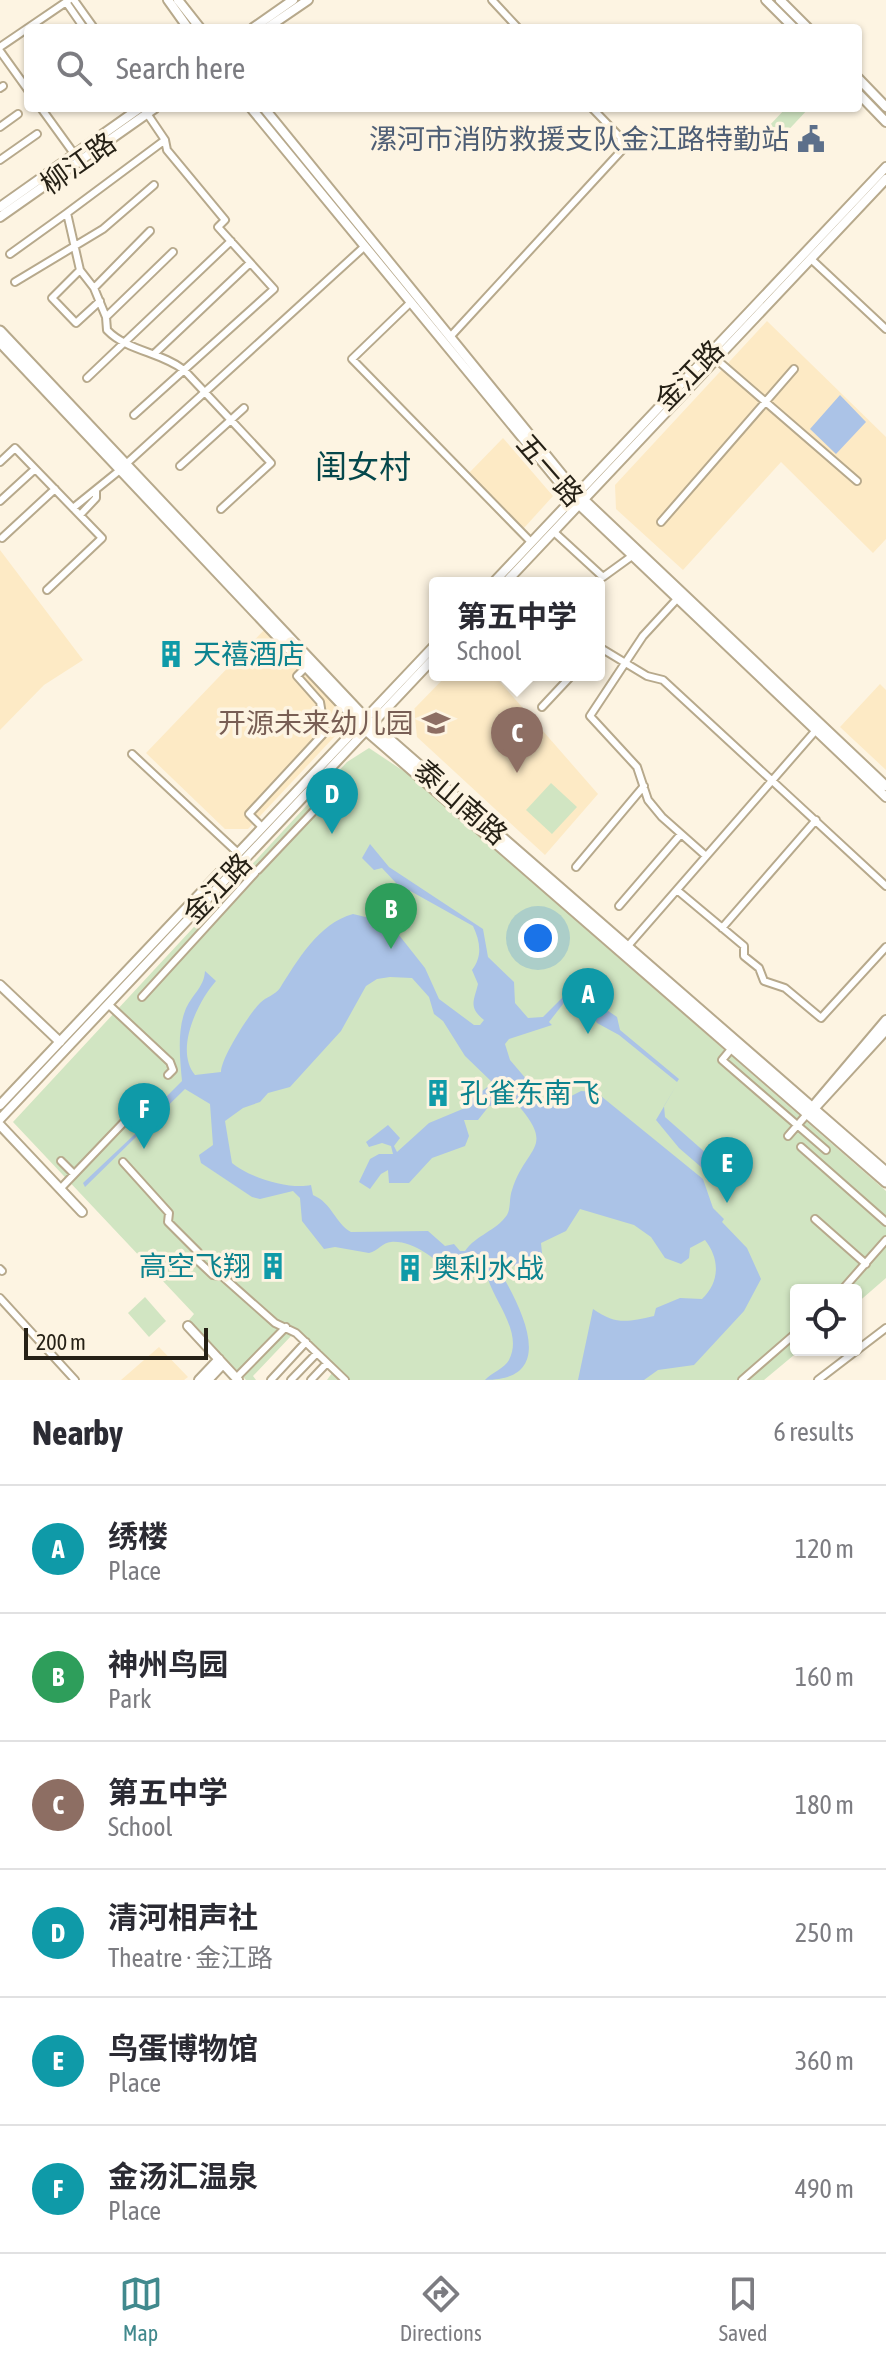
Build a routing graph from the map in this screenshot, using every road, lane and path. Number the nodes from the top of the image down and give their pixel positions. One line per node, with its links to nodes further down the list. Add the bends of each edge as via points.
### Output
1 (168, 0): 12 (street)
2 (178, 0): 13 (street)
3 (293, 0): 14 (street)
4 (308, 0): 15 (street)
5 (492, 0): 16 (street)
6 (766, 0): 17 (street)
7 (780, 0): 18 (street)
8 (69, 1): 9 (street); 10 (street); 11 (street)
9 (36, 24)
10 (82, 24)
11 (90, 24)
12 (185, 24)
13 (197, 24)
14 (259, 24)
15 (273, 24)
16 (514, 24)
17 (790, 24)
18 (804, 24)
19 (24, 32): 20 (street)
20 (0, 49): 22 (street)
21 (862, 82): 24 (street)
22 (24, 84)
23 (862, 97): 32 (street)
24 (886, 107)
25 (44, 112): 36 (street)
26 (143, 112): 36 (street, 柳江路)
27 (147, 112): 35 (street)
28 (254, 112): 47 (street, 五一路)
29 (267, 112): 47 (street, 五一路)
30 (596, 112): 60 (street, via 620,137 622,150)
31 (18, 114): 33 (street)
32 (886, 122)
33 (0, 127)
34 (37, 134): 37 (street)
35 (165, 140): 42 (street); 45 (street, via 167,150 225,220 218,227)
36 (77, 158): 41 (street, 柳江路); 43 (street, 柳江路)
37 (0, 160)
38 (886, 167): 50 (street, 金江路)
39 (886, 179): 50 (street, 金江路)
40 (154, 185): 46 (street, via 103,229)
41 (0, 207)
42 (67, 213): 46 (street); 49 (street)
43 (0, 217)
44 (150, 231): 54 (street)
45 (231, 241): 51 (street); 62 (street)
46 (75, 245): 52 (street); 53 (street)
47 (371, 248): 56 (street, 五一路); 60 (street, 五一路); 68 (street)
48 (173, 252): 57 (street)
49 (10, 254)
50 (808, 256): 58 (street); 64 (street, 金江路); 80 (street, 金江路)
51 (250, 263): 63 (street); 66 (street, via 274,289)
52 (80, 270): 54 (street); 55 (street, via 52,298 76,323)
53 (15, 282)
54 (94, 288): 55 (street)
55 (100, 301): 57 (street)
56 (410, 303): 80 (street, 五一路); 88 (street, via 352,359)
57 (106, 317): 62 (street, via 107,330)
58 (886, 329)
59 (0, 331): 75 (main road, 泰山南路)
60 (450, 337): 80 (street, 五一路)
61 (0, 342): 75 (main road, 泰山南路)
62 (125, 343): 63 (street); 67 (street)
63 (154, 354): 66 (street)
64 (716, 359): 69 (street); 80 (street, 金江路)
65 (794, 369): 69 (street)
66 (184, 370): 68 (street); 71 (street)
67 (87, 378)
68 (206, 393): 72 (street); 75 (street)
69 (766, 402): 77 (street); 85 (street)
70 (244, 408): 72 (street)
71 (134, 415)
72 (231, 420): 74 (street); 83 (street, via 271,463)
73 (0, 462): 76 (street, via 15,448)
74 (180, 466)
75 (123, 467): 79 (street); 94 (main road, 泰山南路)
76 (35, 469): 78 (street); 81 (street)
77 (857, 481)
78 (55, 489): 82 (street); 87 (street)
79 (96, 491): 82 (street); 84 (street)
80 (578, 499): 86 (street, 金江路); 88 (street, 金江路); 89 (street, 五一路); 103 (street, 五一路)
81 (0, 501)
82 (73, 508): 84 (street)
83 (221, 509)
84 (80, 515): 92 (street, via 102,538)
85 (661, 522)
86 (554, 532): 89 (street, via 603,577); 91 (street, 金江路)
87 (2, 538)
88 (531, 542): 90 (street, 金江路)
89 (632, 556): 93 (street, 五一路)
90 (499, 577)
91 (511, 577)
92 (47, 590)
93 (677, 599): 97 (street); 103 (street, 五一路)
94 (287, 641): 99 (main road, 泰山南路); 102 (main road, 泰山南路)
95 (605, 650): 97 (street)
96 (429, 652): 102 (street, 金江路)
97 (625, 662): 105 (street, via 663,680); 107 (street, via 590,716 637,767)
98 (429, 663): 102 (street, 金江路)
99 (306, 667): 102 (main road, 泰山南路); 111 (street, via 297,676 320,702 325,732 249,814)
100 (566, 681): 101 (street)
101 (542, 707)
102 (366, 725): 106 (street, 金江路); 111 (street, 金江路); 123 (main road, 泰山南路)
103 (819, 728): 105 (street); 108 (street, 五一路); 109 (street, 五一路)
104 (132, 754): 113 (street)
105 (772, 781): 110 (street); 114 (street)
106 (315, 786): 111 (street, 金江路); 121 (street, via 327,797)
107 (644, 786): 112 (street, via 648,800); 115 (street)
108 (886, 786)
109 (886, 797)
110 (816, 820): 116 (street); 120 (street)
111 (266, 830): 113 (street, 金江路); 119 (street, 金江路)
112 (681, 834): 114 (street); 118 (street)
113 (238, 853): 119 (street, 金江路)
114 (706, 856): 117 (street)
115 (576, 867)
116 (886, 886)
117 (677, 890): 120 (street); 123 (street)
118 (619, 906)
119 (173, 928): 121 (street); 126 (street, 金江路); 129 (street, 金江路)
120 (722, 928): 122 (street, via 744,946 744,956 759,968 764,981 785,988 821,1018)
121 (190, 945): 125 (street)
122 (886, 947)
123 (625, 949): 130 (main road, 泰山南路); 133 (main road, 泰山南路)
124 (0, 985): 129 (street)
125 (142, 997)
126 (108, 1004): 131 (street, via 170,1062 173,1070); 134 (street, 金江路)
127 (886, 1020): 133 (street)
128 (886, 1030): 133 (street)
129 (60, 1042): 132 (street, 金江路)
130 (732, 1048): 133 (main road, 泰山南路); 136 (street, via 722,1060)
131 (168, 1075)
132 (0, 1105)
133 (812, 1109): 136 (street); 142 (main road, 泰山南路); 144 (main road, 泰山南路)
134 (0, 1122): 145 (street)
135 (124, 1122): 143 (street)
136 (798, 1125): 137 (street); 139 (street)
137 (788, 1136)
138 (801, 1147): 148 (street)
139 (826, 1150)
140 (61, 1161): 143 (street)
141 (123, 1162): 154 (street, via 169,1213 168,1222 198,1252 197,1260)
142 (886, 1172)
143 (74, 1174): 145 (street)
144 (886, 1182)
145 (61, 1188): 146 (street)
146 (82, 1212)
147 (815, 1219): 150 (street)
148 (886, 1222)
149 (886, 1240): 150 (street)
150 (866, 1264): 151 (street)
151 (848, 1284)
152 (0, 1298): 163 (street)
153 (188, 1326): 159 (street)
154 (286, 1327): 157 (street); 162 (street)
155 (886, 1328): 170 (street)
156 (790, 1338): 169 (street)
157 (306, 1342): 158 (street); 166 (street)
158 (317, 1353): 160 (street); 167 (street)
159 (221, 1362): 162 (street); 164 (street); 165 (street)
160 (327, 1363): 161 (street); 168 (street)
161 (340, 1378)
162 (237, 1379)
163 (75, 1380)
164 (199, 1380)
165 (208, 1380)
166 (271, 1380)
167 (291, 1380)
168 (311, 1380)
169 (742, 1380)
170 (818, 1380)

